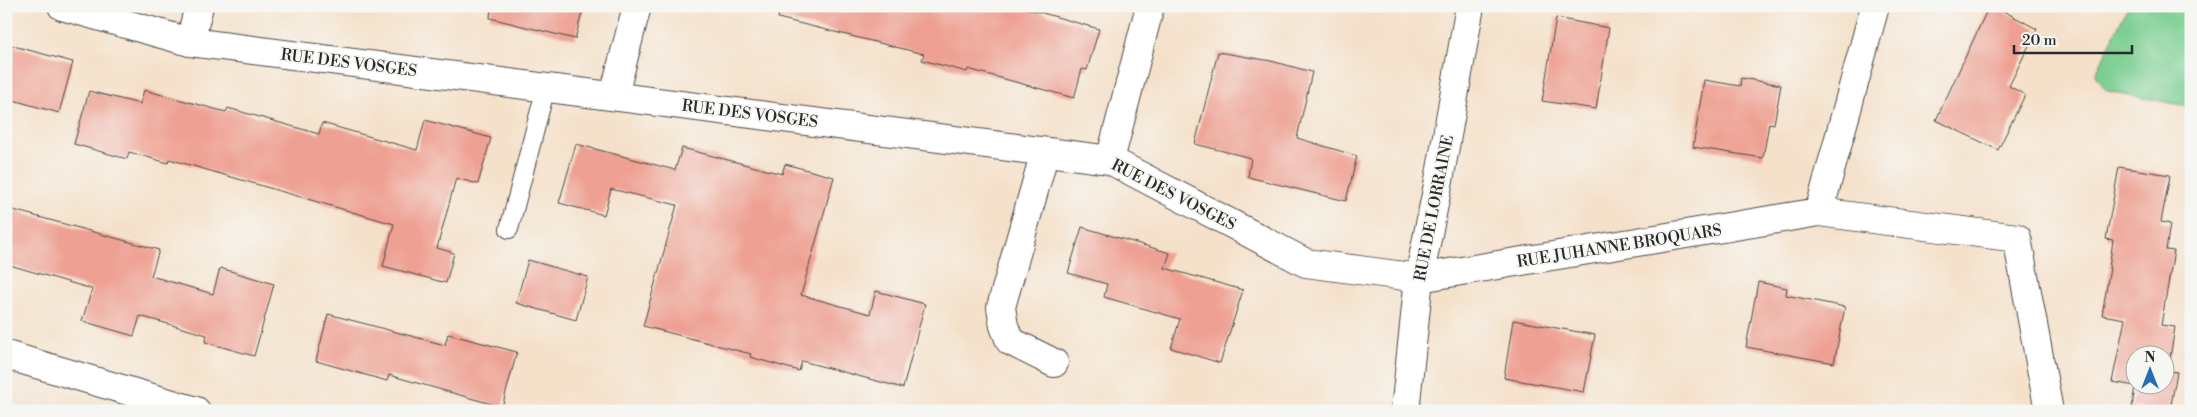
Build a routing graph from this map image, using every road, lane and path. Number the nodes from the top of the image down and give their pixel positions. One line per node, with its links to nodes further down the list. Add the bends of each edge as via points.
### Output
1 (62, 6): 7 (street, RUE DES VOSGES)
2 (199, 6): 7 (street)
3 (638, 6): 9 (street)
4 (1150, 6): 11 (street)
5 (1470, 6): 14 (street, RUE DE LORRAINE)
6 (1874, 6): 12 (street)
7 (190, 42): 8 (street, RUE DES VOSGES)
8 (546, 87): 9 (street, RUE DES VOSGES); 13 (lane)
9 (614, 95): 10 (street, RUE DES VOSGES)
10 (1045, 152): 11 (street, RUE DES VOSGES); 16 (street, via 1001,307 1010,341)
11 (1110, 160): 14 (street, RUE DES VOSGES, via 1306,263)
12 (1819, 212): 14 (street, RUE JUHANNE BROQUARS); 19 (street, RUE JUHANNE BROQUARS, via 2017,238)
13 (509, 229)
14 (1419, 278): 18 (street, RUE DE LORRAINE)
15 (6, 355): 17 (street)
16 (1054, 364)
17 (196, 411)
18 (1405, 411)
19 (2049, 411)

